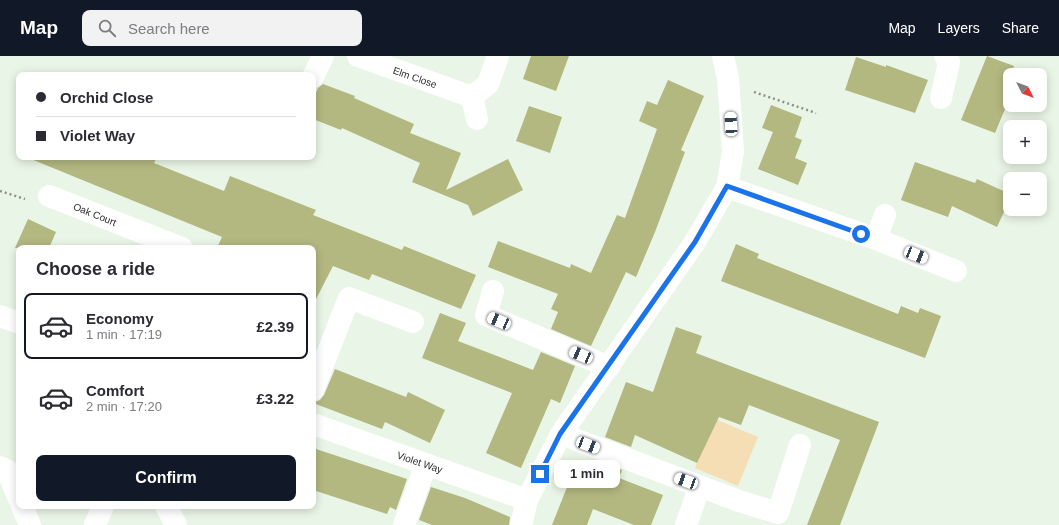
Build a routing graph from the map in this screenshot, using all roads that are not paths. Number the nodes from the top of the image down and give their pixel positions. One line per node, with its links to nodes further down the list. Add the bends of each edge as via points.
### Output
1 (323, 56): 6 (street)
2 (358, 56): 7 (street, Elm Close)
3 (498, 56): 7 (street, via 488,84)
4 (723, 56): 10 (street, via 729,84 732,152)
5 (945, 56): 8 (street, via 948,62)
6 (315, 72)
7 (472, 97): 9 (street)
8 (941, 98)
9 (477, 120)
10 (727, 186): 13 (street); 21 (street, via 695,242)
11 (49, 196): 14 (street, Oak Court)
12 (885, 215): 13 (street)
13 (876, 239): 16 (street)
14 (137, 240): 15 (street, Oak Court)
15 (165, 245)
16 (956, 271)
17 (493, 291): 21 (street, via 486,315)
18 (0, 316): 20 (street)
19 (413, 322): 22 (street, via 349,298)
20 (16, 323)
21 (609, 367): 24 (street)
22 (316, 382)
23 (316, 425): 26 (street, Violet Way)
24 (560, 434): 28 (street); 30 (street)
25 (800, 445): 28 (street, via 778,513)
26 (426, 464): 30 (street, Violet Way); 37 (street)
27 (0, 467): 29 (street, via 7,470)
28 (700, 486): 39 (street)
29 (16, 492)
30 (527, 500): 38 (street)
31 (23, 509): 34 (street)
32 (102, 509): 35 (street)
33 (168, 509): 36 (street)
34 (30, 525)
35 (95, 525)
36 (176, 525)
37 (404, 525)
38 (521, 525)
39 (686, 525)

